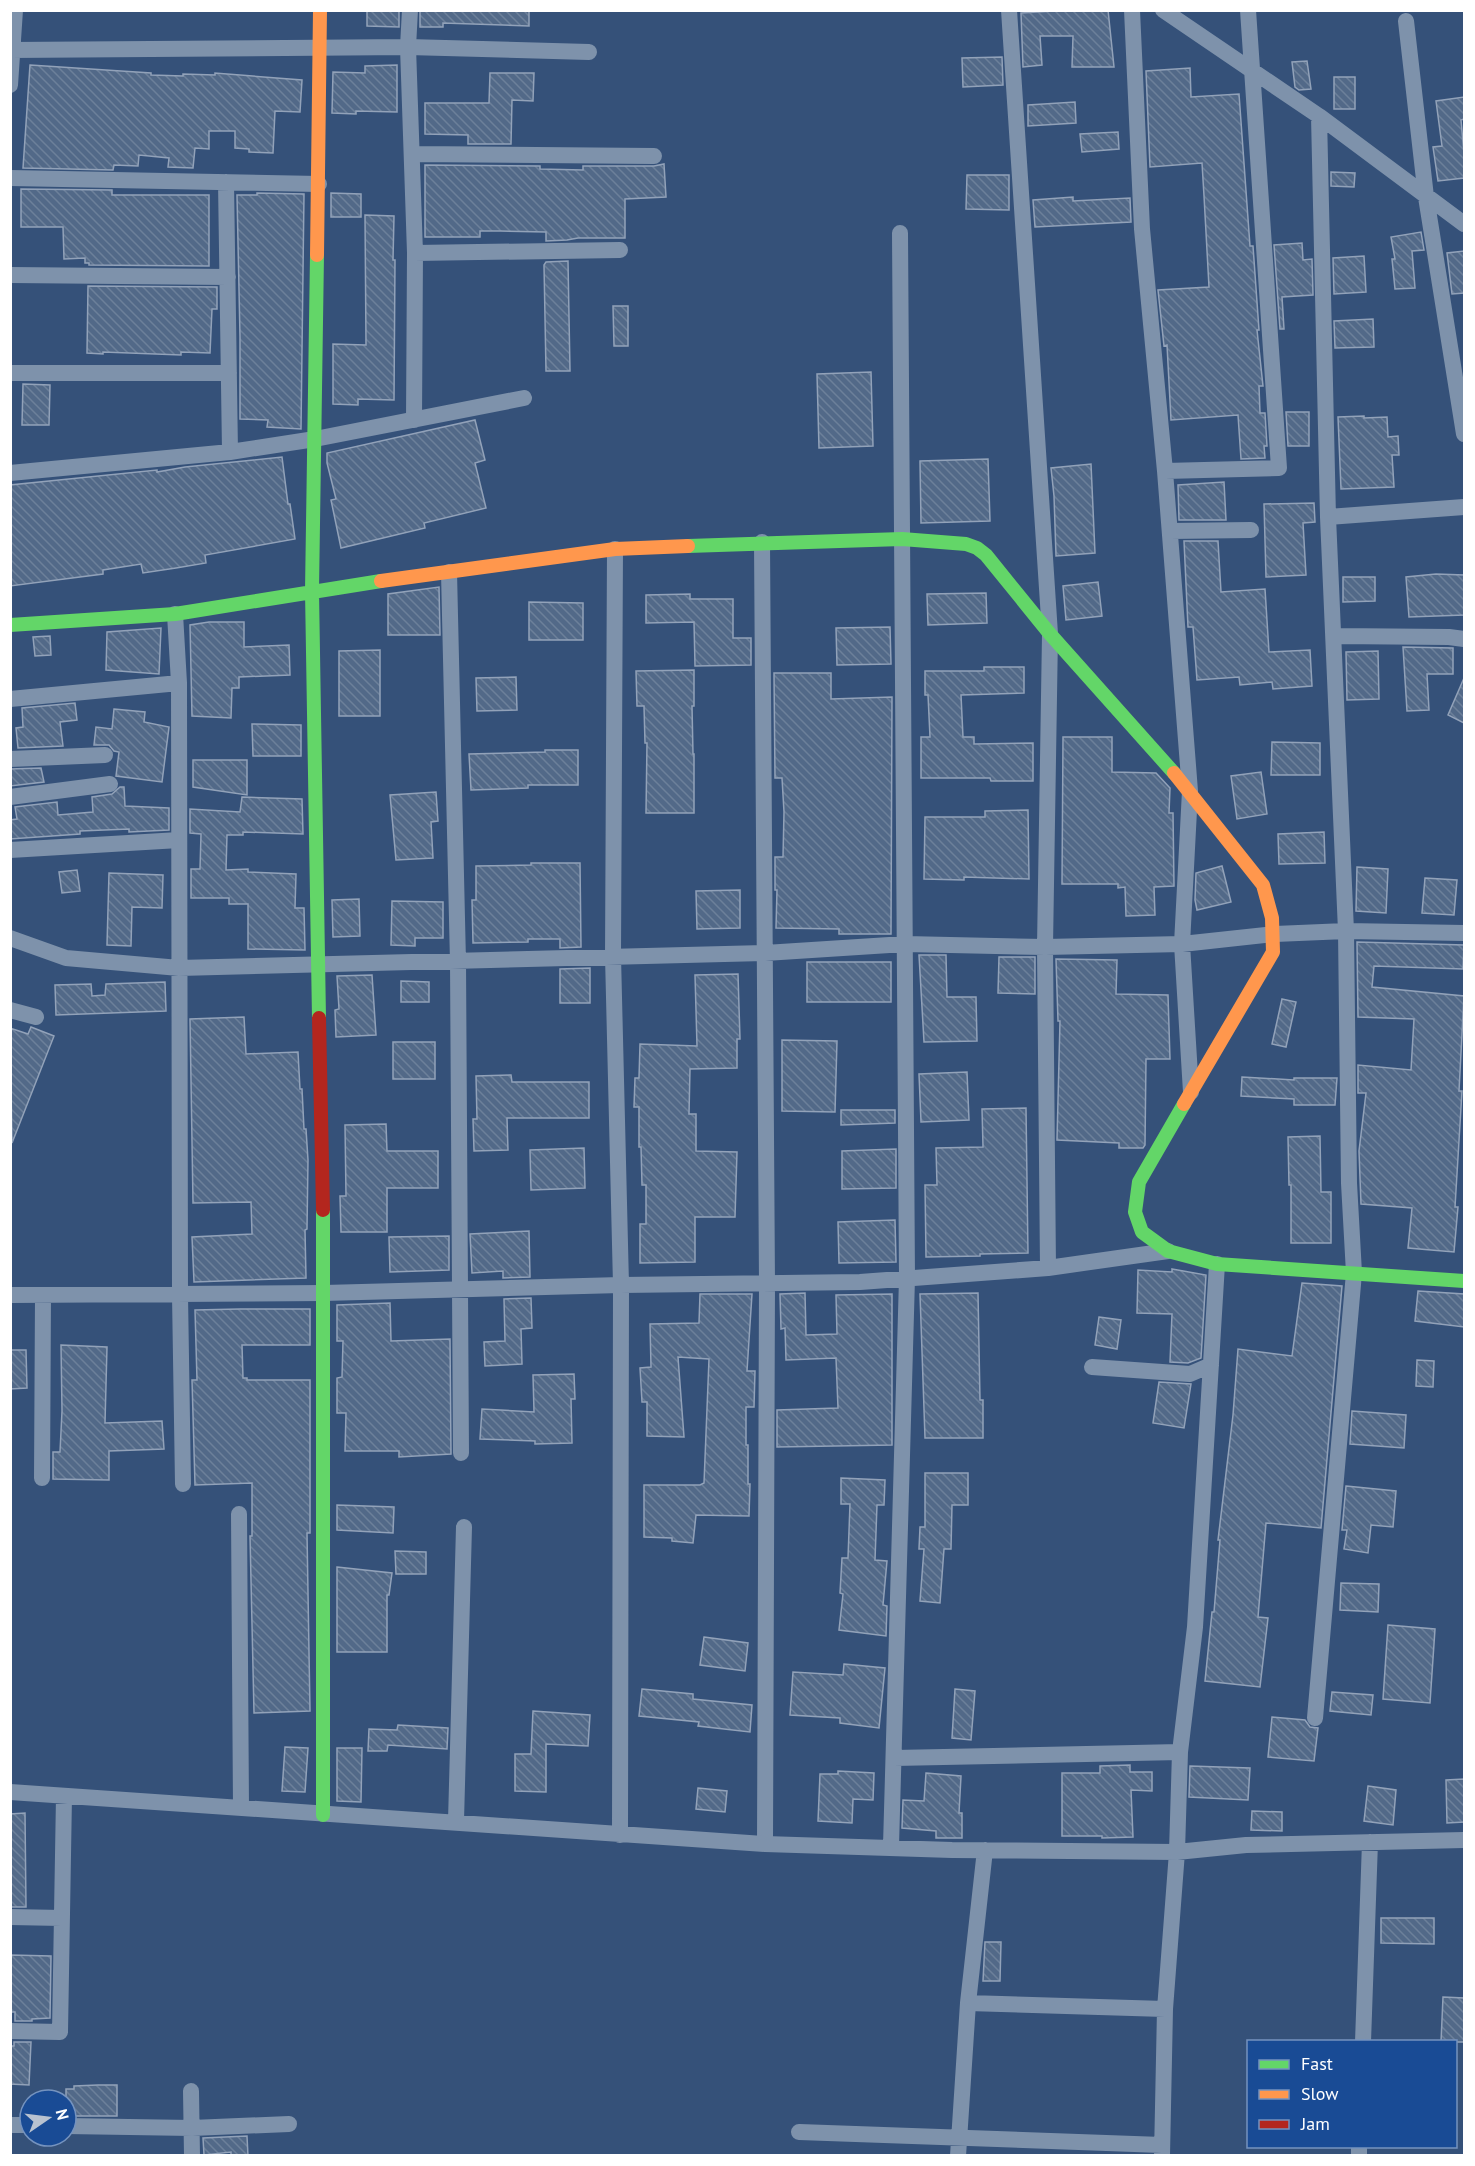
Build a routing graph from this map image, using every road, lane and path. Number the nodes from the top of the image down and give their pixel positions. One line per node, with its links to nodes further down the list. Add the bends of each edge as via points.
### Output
1 (15, 10): 11 (street)
2 (320, 10): 10 (street)
3 (410, 10): 9 (street)
4 (1009, 10): 48 (street)
5 (1132, 10): 35 (street, via 1143,229)
6 (1163, 10): 13 (street)
7 (1248, 10): 13 (street)
8 (1406, 21): 21 (street)
9 (408, 47): 10 (street); 12 (street); 16 (street)
10 (320, 48): 11 (street); 20 (street)
11 (12, 50): 14 (street)
12 (589, 52)
13 (1252, 71): 15 (street); 35 (street, via 1279,468)
14 (10, 85)
15 (1319, 116): 21 (street); 38 (street)
16 (412, 154): 17 (street); 25 (street)
17 (654, 156)
18 (10, 178): 19 (street)
19 (226, 182): 20 (street); 27 (street)
20 (319, 184): 33 (street)
21 (1426, 197): 22 (street); 32 (street)
22 (1464, 224)
23 (900, 233): 41 (street)
24 (620, 250): 25 (street)
25 (415, 253): 31 (street)
26 (10, 275): 27 (street)
27 (228, 277): 29 (street)
28 (10, 373): 29 (street)
29 (229, 373): 34 (street)
30 (524, 398): 31 (street)
31 (414, 420): 33 (street)
32 (1464, 434)
33 (315, 439): 34 (street); 45 (street)
34 (230, 452): 36 (street)
35 (1166, 471): 40 (street)
36 (10, 473)
37 (1464, 507): 38 (street)
38 (1328, 517): 49 (street)
39 (1251, 530): 40 (street)
40 (1170, 531): 56 (street)
41 (902, 539): 42 (street); 48 (street, via 977,548); 64 (street)
42 (762, 542): 43 (street); 67 (street)
43 (615, 549): 44 (street); 68 (street)
44 (449, 572): 45 (street); 69 (street)
45 (312, 591): 46 (street); 70 (street)
46 (175, 614): 47 (street); 51 (street)
47 (10, 625)
48 (1050, 634): 56 (street); 66 (street)
49 (1335, 636): 50 (street); 60 (street)
50 (1464, 639)
51 (179, 683): 52 (street); 58 (street)
52 (10, 699)
53 (105, 755): 54 (street)
54 (10, 759)
55 (110, 784): 57 (street)
56 (1190, 791): 62 (street, via 1263,885); 65 (street)
57 (10, 797)
58 (179, 840): 59 (street); 71 (street)
59 (10, 850)
60 (1346, 931): 61 (street); 62 (street); 78 (street)
61 (1464, 933)
62 (1275, 934): 65 (street); 74 (street, via 1273,952)
63 (10, 938): 71 (street, via 66,958)
64 (905, 944): 66 (street); 67 (street); 79 (street)
65 (1182, 944): 66 (street); 74 (street)
66 (1045, 947): 77 (street)
67 (765, 953): 68 (street); 81 (street)
68 (613, 956): 69 (street); 82 (street)
69 (458, 962): 70 (street); 83 (street)
70 (319, 964): 71 (street); 84 (street)
71 (179, 968): 86 (street)
72 (10, 1010): 73 (street)
73 (36, 1017)
74 (1191, 1092): 75 (street, via 1139,1182 1135,1212 1142,1232)
75 (1167, 1251): 76 (street); 77 (street)
76 (1217, 1264): 78 (street); 88 (street)
77 (1048, 1268): 79 (street)
78 (1354, 1273): 80 (street); 95 (street)
79 (908, 1278): 81 (street); 97 (street)
80 (1464, 1281)
81 (767, 1284): 82 (street); 106 (street)
82 (621, 1285): 83 (street); 103 (street)
83 (459, 1289): 84 (street); 90 (street)
84 (324, 1293): 86 (street); 101 (street)
85 (10, 1295): 87 (street)
86 (180, 1295): 87 (street); 92 (street)
87 (43, 1296): 91 (street)
88 (1211, 1365): 89 (street, via 1190,1374); 96 (street, via 1195,1627)
89 (1092, 1367)
90 (461, 1453)
91 (42, 1478)
92 (183, 1484)
93 (239, 1514): 100 (street)
94 (464, 1527): 102 (street)
95 (1315, 1718)
96 (1180, 1752): 97 (street); 109 (street)
97 (894, 1758): 107 (street)
98 (10, 1792): 99 (street)
99 (64, 1796): 100 (street); 111 (street)
100 (241, 1808): 101 (street)
101 (323, 1815): 102 (street)
102 (456, 1821): 103 (street)
103 (620, 1835): 106 (street)
104 (1464, 1840): 105 (street)
105 (1370, 1842): 109 (street, via 1246,1845); 115 (street)
106 (765, 1844): 107 (street)
107 (891, 1846): 108 (street)
108 (985, 1850): 109 (street); 112 (street)
109 (1177, 1852): 113 (street)
110 (10, 1917): 111 (street)
111 (62, 1918): 114 (street, via 60,2032)
112 (968, 2003): 113 (street); 121 (street)
113 (1166, 2008): 122 (street)
114 (10, 2031)
115 (1363, 2040)
116 (190, 2091): 119 (street)
117 (289, 2124): 119 (street)
118 (78, 2126): 119 (street)
119 (192, 2128): 123 (street)
120 (799, 2132): 121 (street)
121 (959, 2138): 122 (street); 124 (street)
122 (1162, 2150)
123 (192, 2156)
124 (958, 2156)

